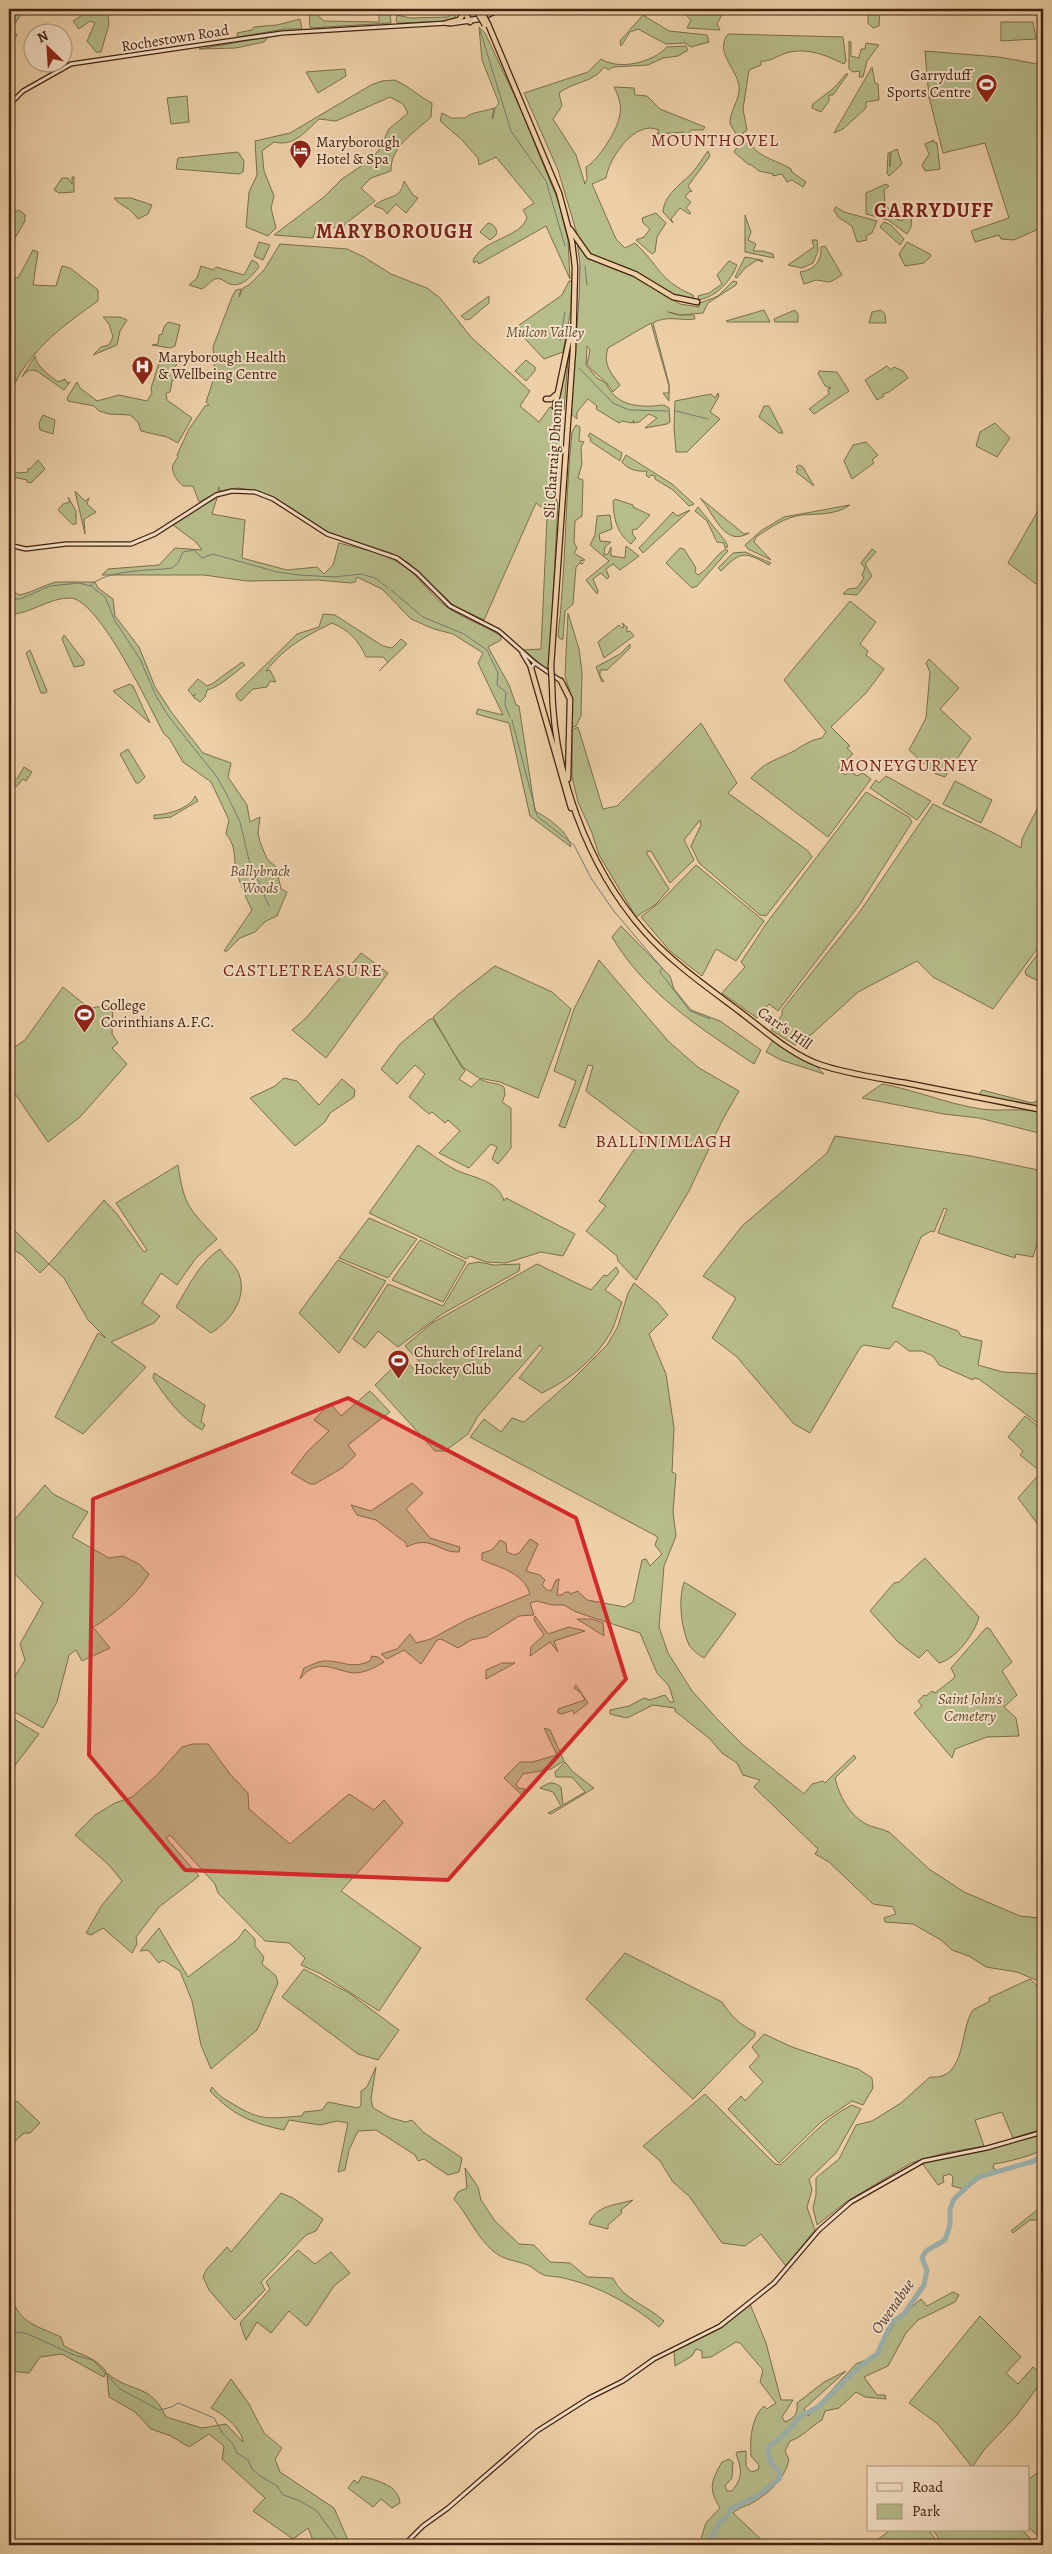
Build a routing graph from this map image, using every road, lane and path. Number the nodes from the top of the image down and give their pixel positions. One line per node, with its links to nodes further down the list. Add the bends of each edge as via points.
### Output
1 (477, 9): 8 (highway, Sli Charraig Dhonn, bridge, via 514,83 550,168)
2 (502, 9): 3 (main road)
3 (493, 10): 5 (main road, Rochestown Road); 5 (main road, Rochestown Road)
4 (463, 11): 5 (highway); 6 (highway, via 462,18)
5 (469, 21): 6 (main road, Rochestown Road)
6 (447, 23): 7 (main road, Rochestown Road, via 282,33 71,64 23,91)
7 (9, 105)
8 (569, 226): 9 (highway, via 589,256 635,274 673,297); 10 (highway, Sli Charraig Dhonn, via 575,267)
9 (697, 302)
10 (574, 315): 11 (highway); 19 (highway, Sli Charraig Dhonn, bridge, via 552,684 561,761)
11 (557, 394): 12 (highway); 13 (highway)
12 (546, 399)
13 (554, 407)
14 (9, 545): 15 (main road, via 26,549 66,544 131,544 155,534 216,495 232,490 255,492 273,499 327,534 398,558 450,606 490,626 512,640)
15 (521, 651): 16 (main road); 17 (main road)
16 (535, 663): 17 (main road); 18 (main road)
17 (531, 668): 19 (highway, via 567,797)
18 (561, 681): 19 (highway, via 570,699 568,779)
19 (588, 842): 20 (highway, Carr's Hill, via 611,885 645,932 711,990 807,1059 839,1070)
20 (1043, 1110)
21 (1043, 2132): 22 (main road, via 980,2150 922,2161 850,2202 819,2230 774,2283 720,2326 660,2355 623,2381 536,2431)
22 (404, 2545)

